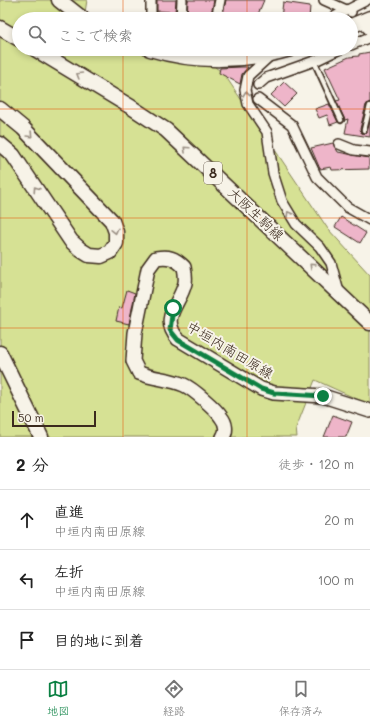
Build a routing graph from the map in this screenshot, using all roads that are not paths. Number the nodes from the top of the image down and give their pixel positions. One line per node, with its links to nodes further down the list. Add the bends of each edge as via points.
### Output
1 (59, 0): 8 (main road)
2 (151, 0): 9 (street)
3 (182, 0): 10 (street)
4 (220, 0): 11 (street)
5 (324, 0): 7 (street)
6 (367, 0): 7 (street)
7 (353, 11)
8 (74, 12)
9 (151, 12)
10 (181, 12)
11 (217, 12)
12 (358, 15): 13 (main road)
13 (369, 25)
14 (0, 28): 15 (main road)
15 (12, 36)
16 (370, 38): 17 (street)
17 (358, 42)
18 (47, 56): 34 (main road, 大阪生駒線 / 8, one-way to 18, via 166,130)
19 (184, 56): 20 (main road, via 226,59)
20 (253, 56)
21 (269, 56): 34 (street, one-way to 21, via 331,263 320,247 296,224 282,202 273,173 267,132 248,104 245,90 248,76)
22 (325, 56): 23 (street)
23 (314, 61): 24 (street, via 266,78); 28 (lane)
24 (258, 85)
25 (258, 99): 33 (street, via 292,125 316,177 347,207)
26 (370, 106): 29 (lane)
27 (0, 109): 30 (main road, one-way to 30, via 23,128 112,221 116,243 110,252 101,256 89,255 71,241 13,155)
28 (341, 120)
29 (364, 130)
30 (0, 144)
31 (339, 144): 32 (street, via 354,150)
32 (370, 152)
33 (370, 220)
34 (339, 292): 35 (main road, 大阪生駒線 / 8)
35 (370, 322)
36 (0, 353): 38 (main road)
37 (370, 411): 39 (main road, 中垣内南田原線, via 323,396 274,393 261,389 178,340 170,330 170,321 173,308 185,284 184,267 175,259 166,256 156,258 148,269 135,333 133,361 139,373 186,386 221,416 226,433)
38 (41, 437)
39 (223, 437)

